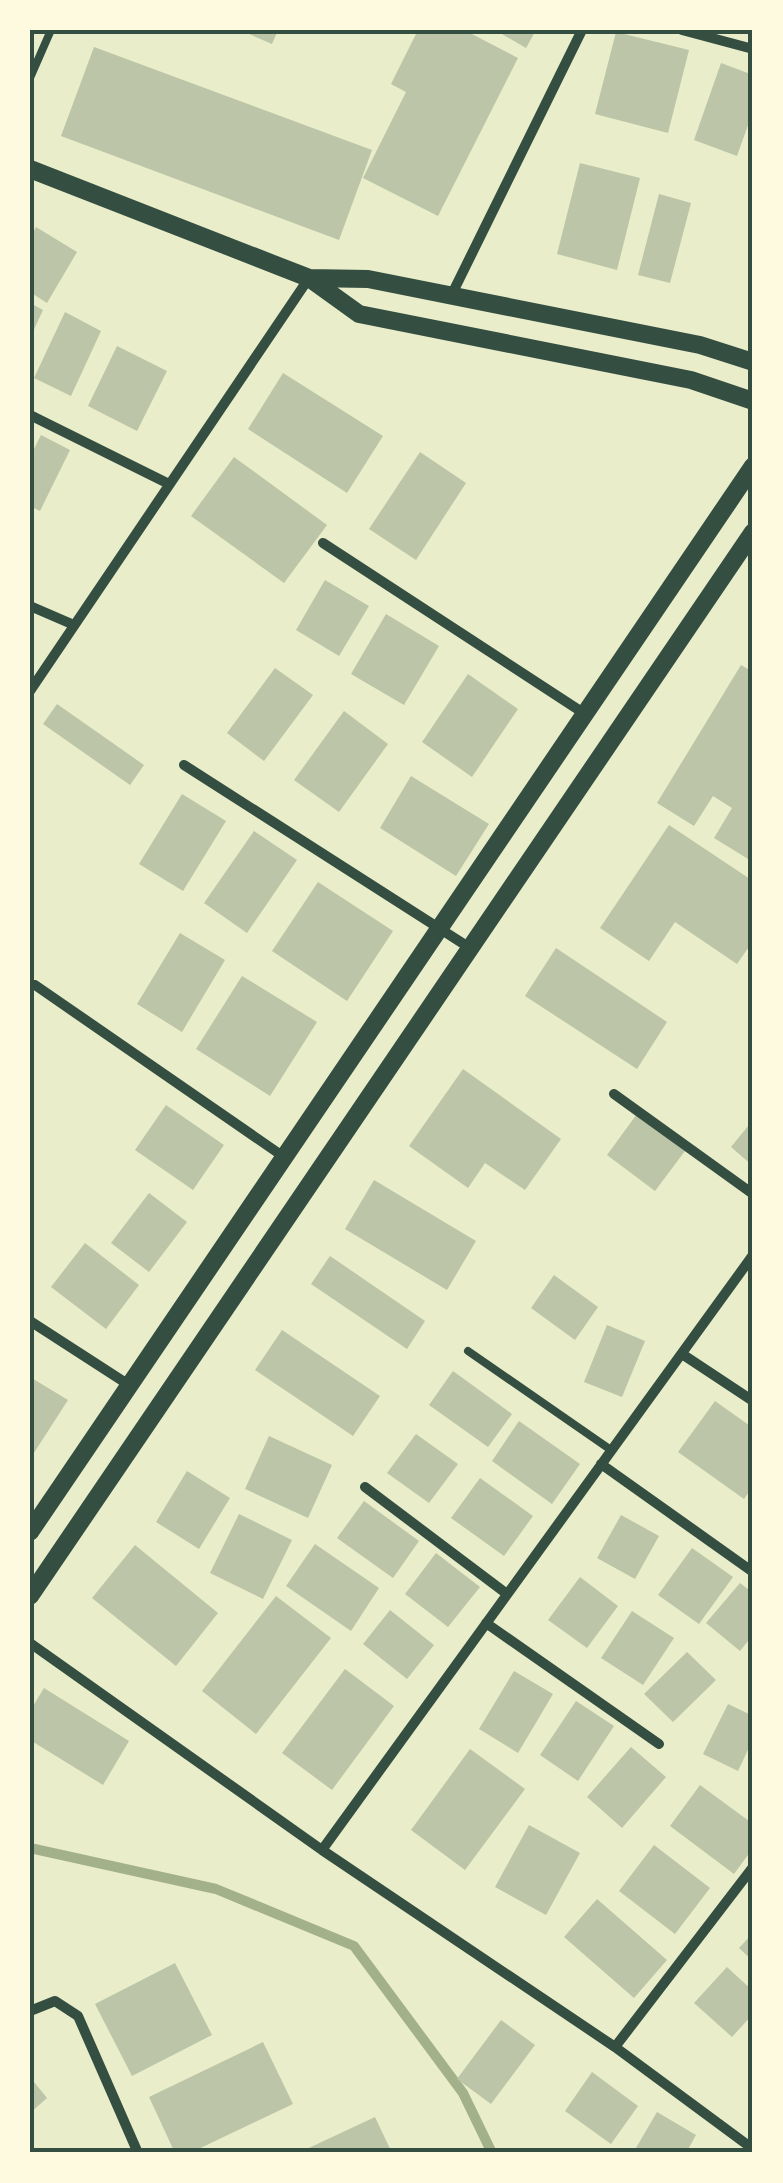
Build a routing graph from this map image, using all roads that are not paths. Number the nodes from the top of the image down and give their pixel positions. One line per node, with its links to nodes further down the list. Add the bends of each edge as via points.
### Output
1 (51, 30): 5 (lane)
2 (582, 30): 8 (street)
3 (682, 30): 4 (street)
4 (753, 48)
5 (30, 78)
6 (30, 169): 7 (street)
7 (309, 278): 8 (street, via 368,279); 10 (street, via 359,314 691,380); 13 (street)
8 (451, 296): 9 (street)
9 (753, 362)
10 (753, 400)
11 (30, 415): 13 (street)
12 (753, 466): 19 (street)
13 (169, 484): 17 (street)
14 (753, 532): 22 (street)
15 (323, 544): 19 (street)
16 (30, 606): 17 (street)
17 (74, 625): 18 (street)
18 (30, 691)
19 (585, 714): 21 (street)
20 (184, 765): 21 (street)
21 (440, 929): 22 (street); 25 (street)
22 (470, 948): 39 (street)
23 (34, 985): 25 (street)
24 (614, 1094): 26 (street)
25 (284, 1156): 31 (street)
26 (753, 1194)
27 (753, 1256): 30 (street)
28 (30, 1322): 31 (street)
29 (468, 1351): 33 (lane)
30 (682, 1354): 32 (street); 33 (street)
31 (129, 1385): 36 (street)
32 (753, 1400)
33 (611, 1450): 34 (street)
34 (601, 1464): 37 (street); 38 (street)
35 (365, 1487): 38 (street)
36 (30, 1532)
37 (753, 1572)
38 (507, 1594): 40 (street)
39 (30, 1596)
40 (486, 1623): 42 (street); 43 (street)
41 (30, 1643): 43 (street)
42 (659, 1744)
43 (322, 1850): 46 (street)
44 (753, 1867): 46 (street)
45 (30, 2011): 48 (street, via 55,2001 78,2016)
46 (614, 2048): 47 (street)
47 (753, 2148)
48 (138, 2153)

